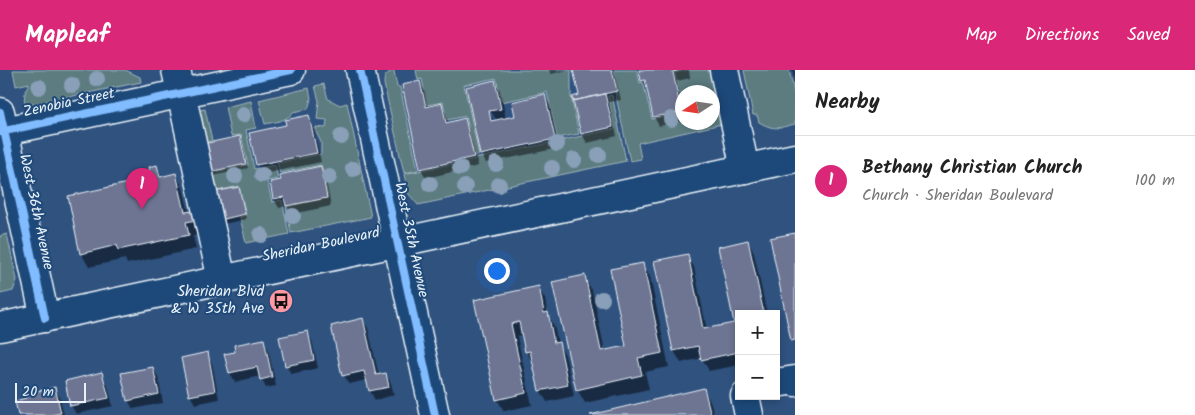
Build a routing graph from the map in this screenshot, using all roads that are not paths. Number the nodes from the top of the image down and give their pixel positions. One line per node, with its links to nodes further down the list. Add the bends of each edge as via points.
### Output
1 (291, 70): 4 (street, Zenobia Street)
2 (360, 70): 8 (street, West 35th Avenue)
3 (724, 70): 7 (street)
4 (179, 82): 5 (street, Zenobia Street); 9 (street)
5 (1, 125): 10 (street, West 36th Avenue)
6 (795, 158): 7 (street, Sheridan Boulevard)
7 (745, 169): 8 (street, Sheridan Boulevard)
8 (398, 243): 9 (street, Sheridan Boulevard); 15 (street, West 35th Avenue)
9 (222, 280): 10 (street, Sheridan Boulevard)
10 (45, 318): 11 (street, Sheridan Boulevard)
11 (0, 327)
12 (780, 382): 13 (street)
13 (795, 382)
14 (746, 400): 16 (street)
15 (435, 415)
16 (749, 415)

